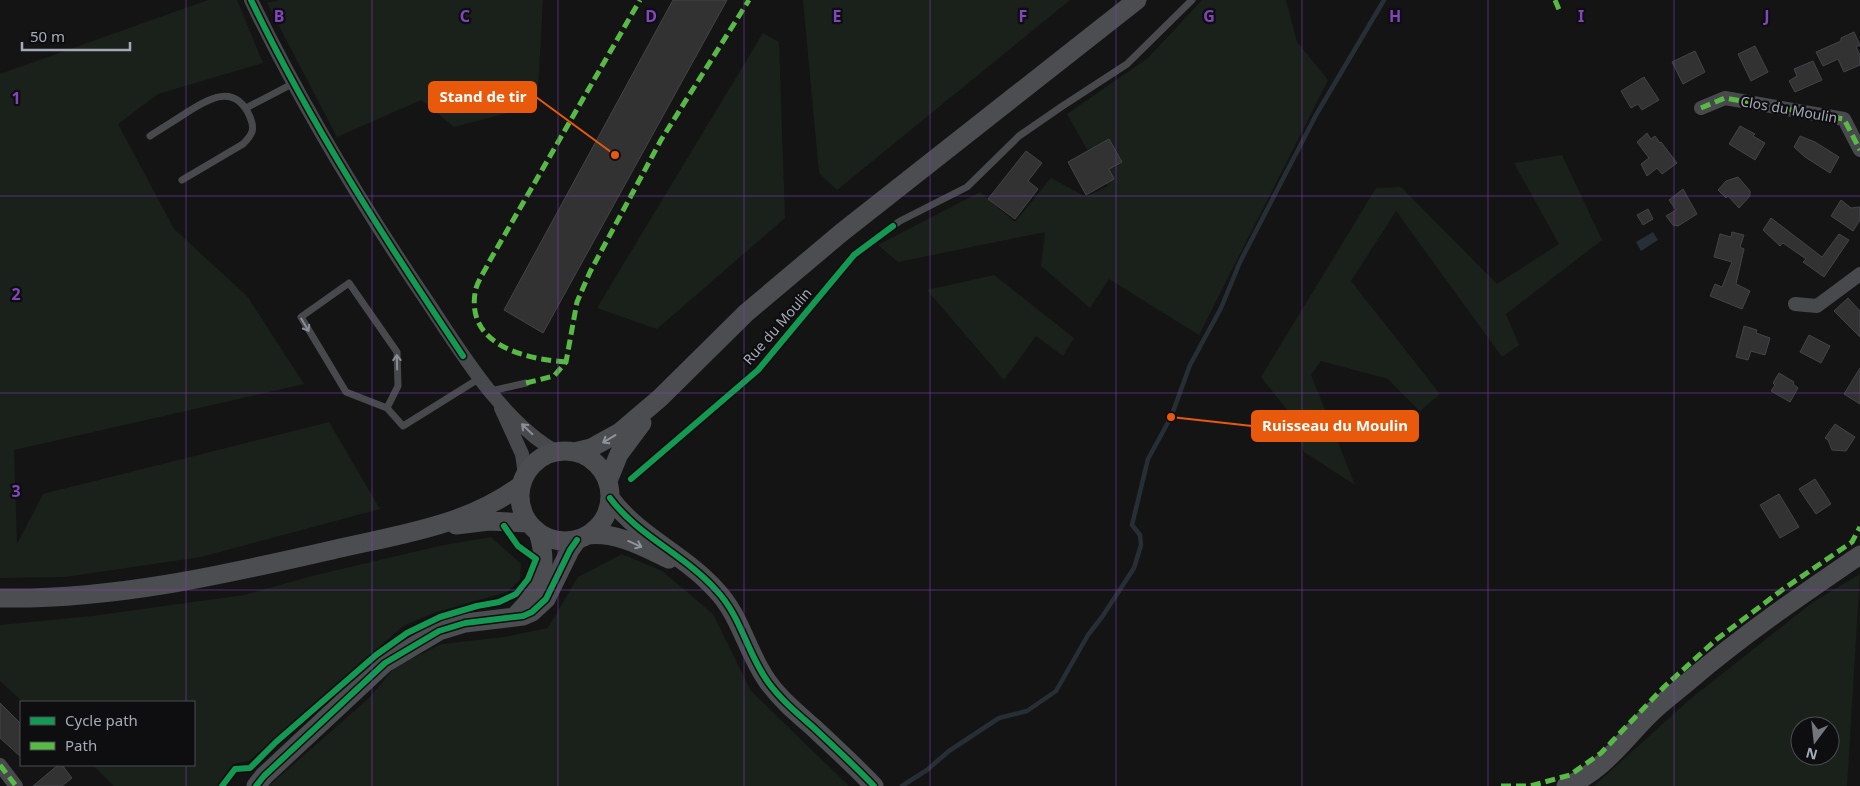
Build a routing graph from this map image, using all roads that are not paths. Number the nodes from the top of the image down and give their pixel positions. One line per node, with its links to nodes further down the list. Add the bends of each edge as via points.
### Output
1 (251, 0): 4 (street)
2 (1137, 0): 16 (main road, via 841,233 746,313)
3 (1192, 0): 10 (lane, via 1127,64 1019,136 967,187)
4 (294, 83): 5 (lane); 13 (street, via 399,261)
5 (246, 108): 7 (lane, via 237,100 223,95 210,98); 9 (lane, via 253,127 251,136)
6 (1701, 108): 8 (street, Clos du Moulin, via 1725,98 1844,119)
7 (150, 136)
8 (1860, 150)
9 (182, 180)
10 (893, 226)
11 (1860, 274): 12 (street, via 1817,306)
12 (1795, 304)
13 (480, 377): 15 (street); 18 (lane, via 403,426)
14 (526, 383): 15 (lane)
15 (491, 391): 17 (street)
16 (660, 398): 19 (main road, one-way to 19, via 606,441 592,448); 21 (main road, via 612,469)
17 (499, 403): 19 (street, one-way to 17, via 533,436); 20 (street, via 522,454)
18 (387, 408): 18 (lane, one-way to 18, via 398,386 397,352 349,283 300,318 346,392)
19 (566, 452): 20 (main road, via 538,459); 21 (main road, via 595,462)
20 (523, 480): 22 (main road, via 497,501); 23 (main road, via 520,502)
21 (609, 490): 24 (main road, via 608,510 602,522); 26 (main road, via 629,520)
22 (437, 526): 23 (main road, via 489,521); 27 (main road, via 186,582 49,598)
23 (533, 528): 24 (main road, via 559,541); 28 (main road, via 544,561 543,570 526,605)
24 (582, 538): 26 (main road, one-way to 26, via 602,534 628,541); 28 (main road, via 570,550 546,599 532,612)
25 (1860, 555): 33 (main road, via 1768,617 1650,715 1605,761)
26 (696, 571): 32 (main road, via 717,590 735,616 757,666 782,700)
27 (0, 598)
28 (514, 616): 31 (main road, via 465,623 439,632 385,664)
29 (0, 765): 30 (street)
30 (16, 786)
31 (256, 786)
32 (874, 786)
33 (1566, 786)

